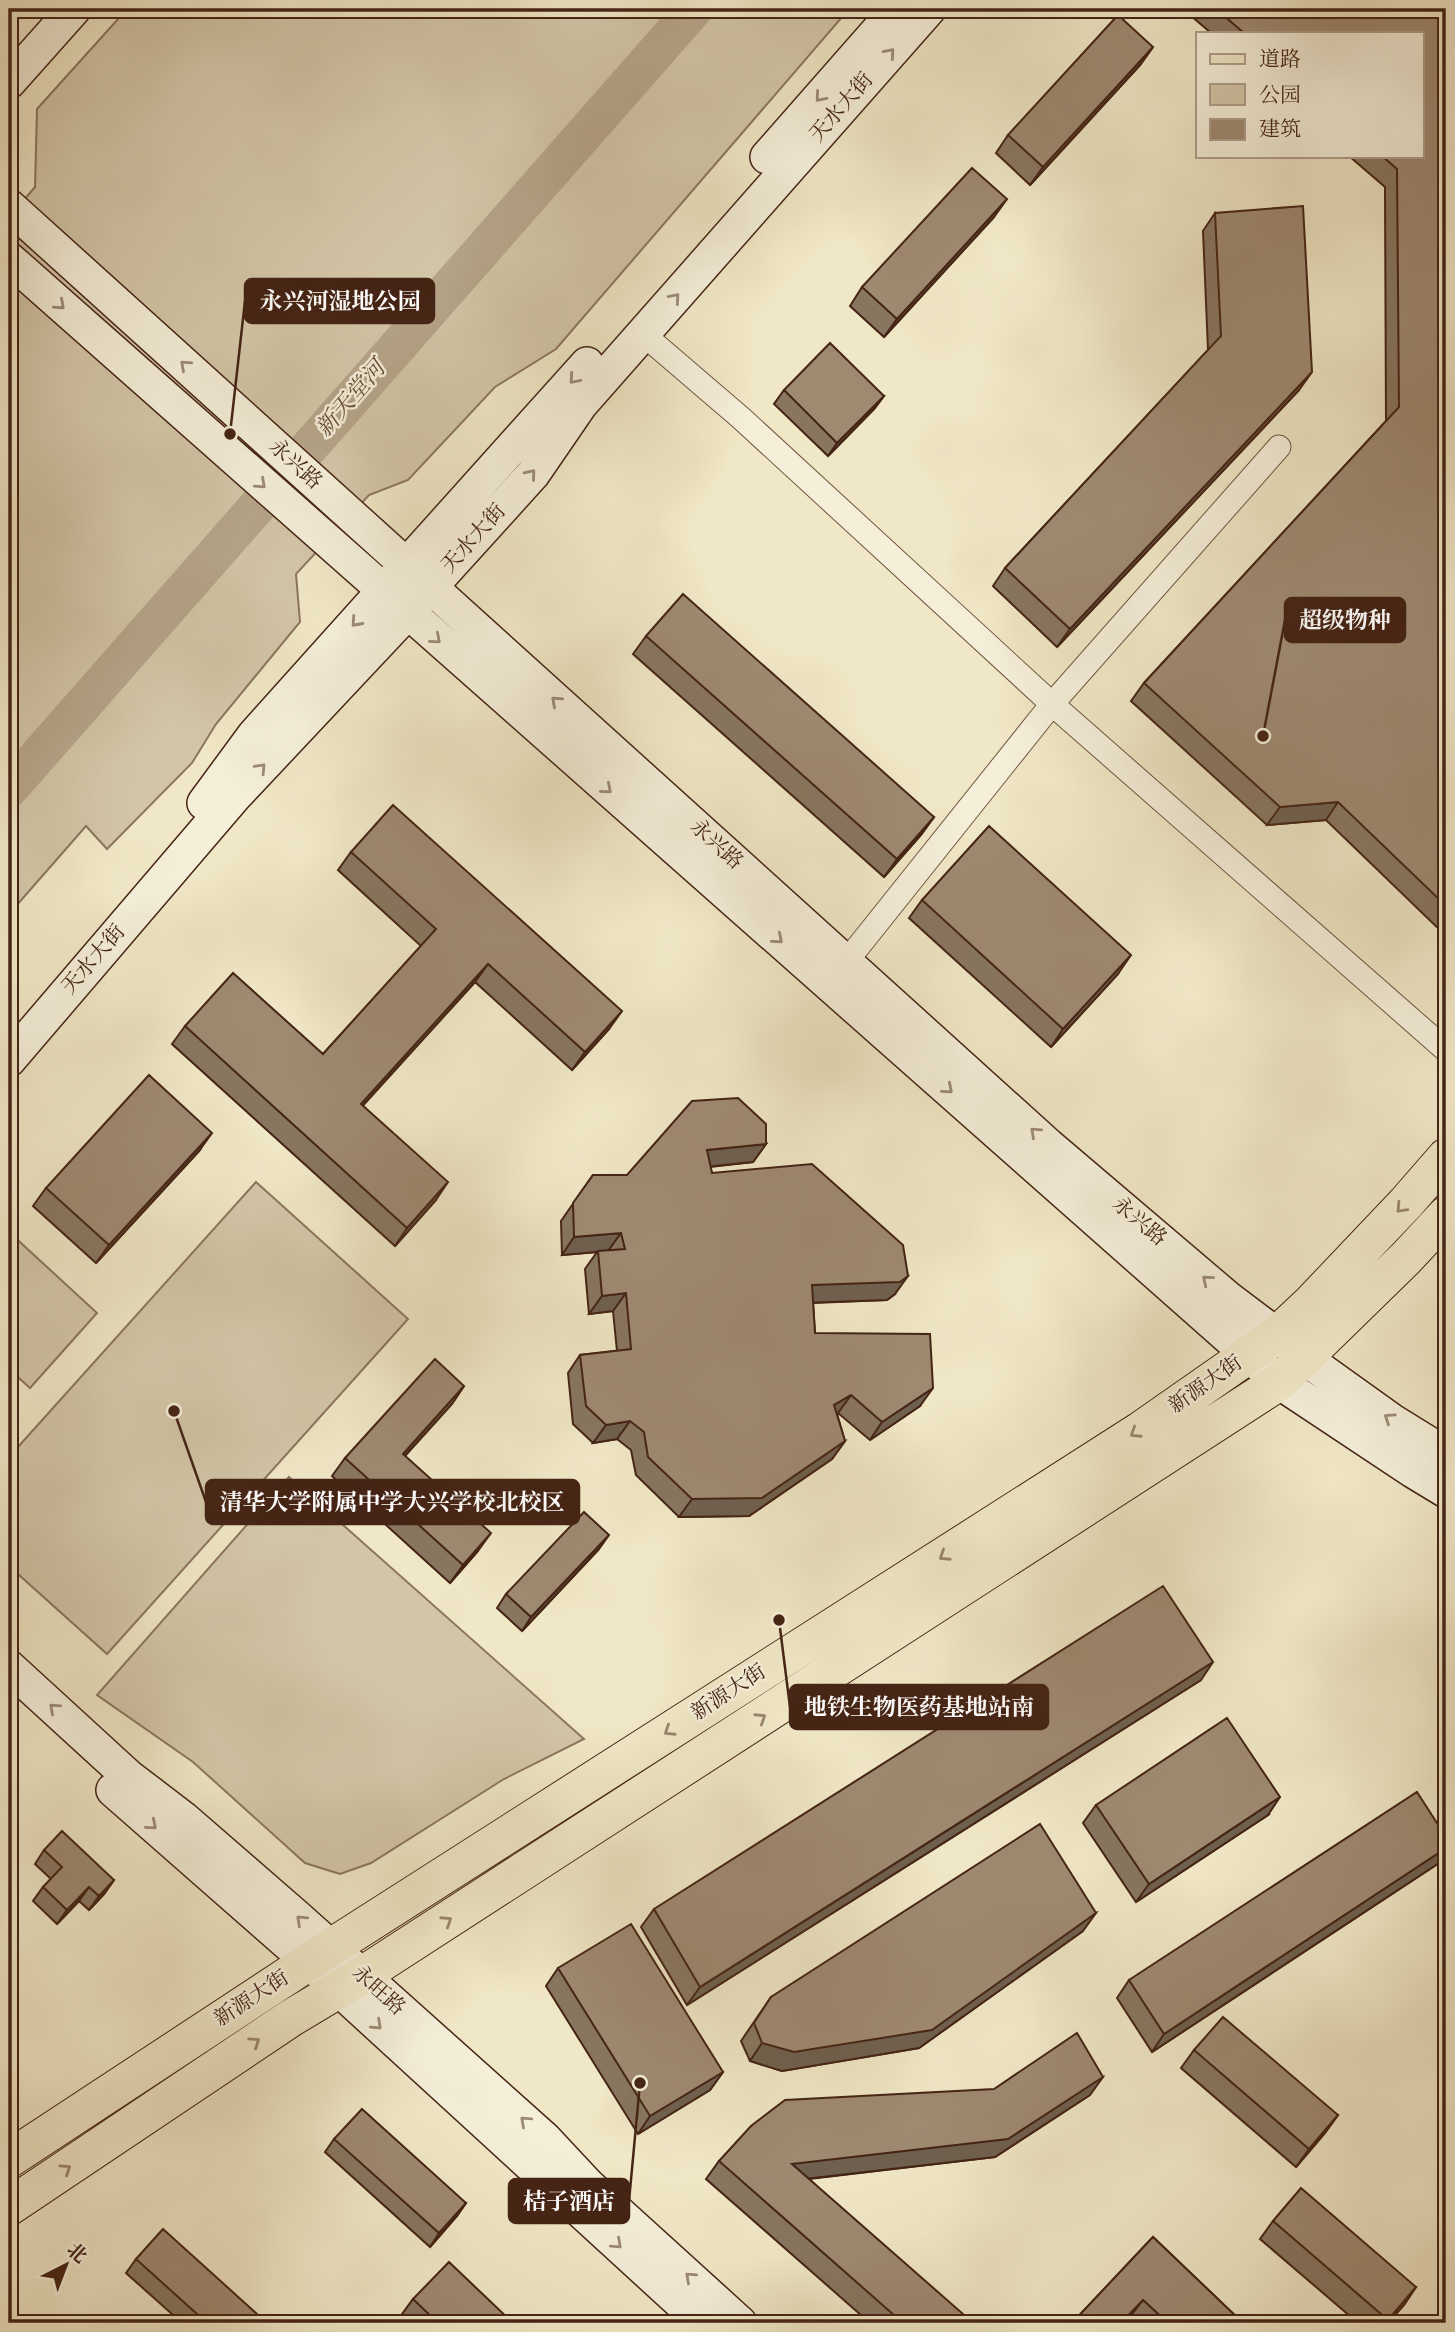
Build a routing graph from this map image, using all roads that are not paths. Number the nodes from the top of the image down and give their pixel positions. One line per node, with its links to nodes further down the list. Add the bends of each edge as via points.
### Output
1 (74, 9): 4 (main road)
2 (897, 9): 9 (main road, 天水大街, one-way to 9, via 574,379)
3 (929, 9): 7 (main road, 天水大街, one-way to 3)
4 (9, 82)
5 (9, 206): 9 (main road, 永兴路, one-way to 5)
6 (9, 259): 10 (main road, 永兴路, one-way to 10)
7 (644, 333): 9 (main road, 天水大街, one-way to 7, via 533,474 582,404); 11 (street)
8 (1279, 447): 11 (street)
9 (418, 577): 10 (main road, 天水大街); 12 (main road, 永兴路, one-way to 9)
10 (395, 603): 13 (main road, 天水大街, one-way to 13, via 254,735 207,799); 15 (main road, 天水大街, one-way to 10); 18 (main road, 永兴路, one-way to 18)
11 (1052, 704): 12 (street); 14 (street)
12 (846, 962): 18 (main road, 永兴路, one-way to 12, via 1229,1299 1048,1145)
13 (9, 1028)
14 (1446, 1050)
15 (9, 1060)
16 (1446, 1157): 18 (main road, 新源大街, one-way to 18, via 1321,1293)
17 (1446, 1215): 18 (main road, 新源大街, via 1406,1258)
18 (1277, 1357): 19 (main road, 永兴路, one-way to 18); 20 (main road, 永兴路, via 1413,1471); 23 (main road, 新源大街, one-way to 23, via 1141,1430); 24 (main road, 新源大街, one-way to 18)
19 (1446, 1454)
20 (1446, 1491)
21 (9, 1667): 23 (main road, 永旺路, one-way to 21, via 193,1827 128,1776)
22 (9, 1699): 23 (main road, 永旺路, one-way to 23)
23 (320, 1955): 24 (main road, 永旺路); 25 (main road, 新源大街)
24 (350, 1983): 26 (main road, 新源大街, one-way to 24); 27 (main road, 永旺路, one-way to 27); 28 (main road, 永旺路, one-way to 24, via 588,2185 545,2139)
25 (9, 2159)
26 (9, 2207)
27 (704, 2323)
28 (740, 2323)

